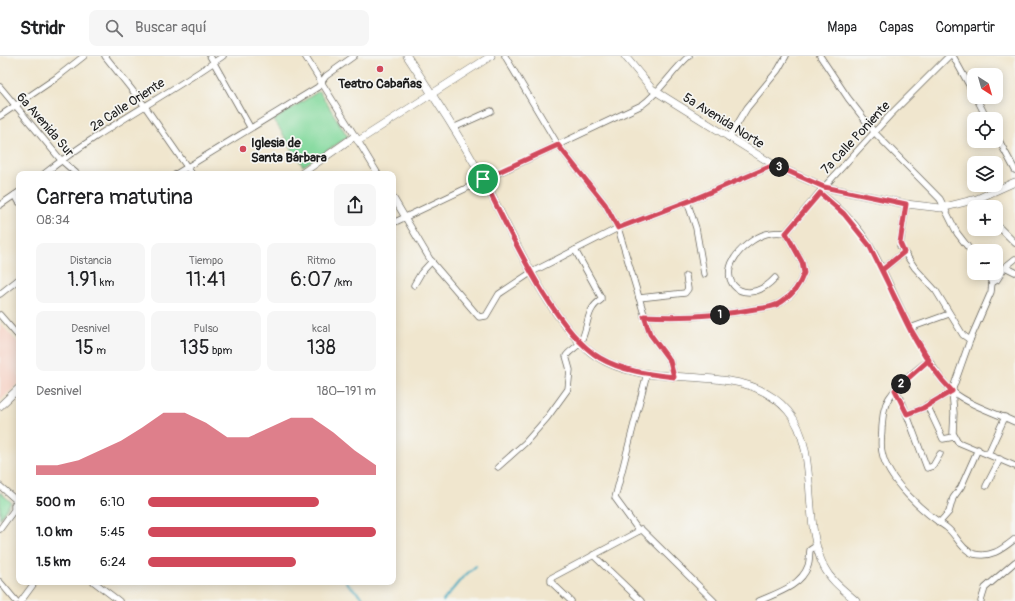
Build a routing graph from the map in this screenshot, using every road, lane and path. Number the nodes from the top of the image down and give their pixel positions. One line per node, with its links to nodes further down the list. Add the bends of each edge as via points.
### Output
1 (84, 56): 23 (street)
2 (105, 56): 22 (street)
3 (210, 56): 16 (street)
4 (223, 56): 16 (street, 2a Calle Oriente)
5 (305, 56): 18 (street)
6 (354, 56): 18 (street, via 326,76)
7 (407, 56): 21 (main road)
8 (491, 56): 21 (main road)
9 (505, 56): 31 (street)
10 (625, 56): 20 (main road, 5a Avenida Norte)
11 (689, 56): 20 (street)
12 (786, 56): 30 (street, via 747,108)
13 (820, 56): 28 (street)
14 (949, 56): 28 (street, 7a Calle Poniente)
15 (953, 56): 17 (street)
16 (213, 63): 22 (street, 2a Calle Oriente); 26 (street)
17 (967, 81)
18 (322, 83): 26 (street); 29 (street)
19 (0, 87): 23 (street, 6a Avenida Sur)
20 (657, 92): 30 (main road, 5a Avenida Norte); 31 (street, via 642,105)
21 (431, 93): 27 (main road); 29 (main road)
22 (144, 105): 33 (street, 2a Calle Oriente); 35 (street)
23 (14, 106): 25 (street); 33 (street, 6a Avenida Sur)
24 (491, 111): 27 (street)
25 (0, 116)
26 (250, 128): 35 (street)
27 (453, 128): 43 (main road)
28 (875, 132): 45 (street, 7a Calle Poniente); 52 (street, via 940,199)
29 (356, 138): 41 (main road); 42 (street)
30 (729, 138): 34 (main road, 5a Avenida Norte)
31 (558, 145): 43 (street); 55 (street, via 605,204)
32 (1003, 148): 36 (street)
33 (61, 160): 37 (street, 2a Calle Oriente); 38 (street, 6a Avenida Sur)
34 (774, 165): 45 (main road, 5a Avenida Norte); 48 (street)
35 (187, 167): 39 (street); 40 (street)
36 (1015, 170)
37 (48, 171)
38 (74, 171)
39 (181, 171)
40 (190, 171)
41 (306, 171)
42 (376, 171)
43 (483, 179): 53 (street); 66 (main road)
44 (1015, 182): 47 (main road)
45 (822, 190): 50 (main road); 57 (street, 7a Calle Poniente); 65 (street, 5a Avenida Norte, via 858,230)
46 (16, 194): 51 (street)
47 (977, 199): 52 (main road)
48 (688, 201): 55 (street); 68 (street, via 696,228)
49 (396, 203): 53 (street)
50 (906, 204): 52 (main road); 61 (street, via 900,243)
51 (0, 205)
52 (945, 208): 59 (street, via 957,233)
53 (405, 217): 54 (street); 63 (street)
54 (396, 222)
55 (618, 228): 60 (street); 76 (street)
56 (1003, 231): 58 (street)
57 (786, 233): 70 (street, via 770,232 761,235 735,255 729,268 731,281 736,288 744,292 760,290 768,286); 79 (street, via 802,262 804,273 794,291 784,301 773,306 713,316)
58 (1015, 243)
59 (967, 246)
60 (575, 250): 66 (street); 83 (street, via 601,297 591,309)
61 (904, 252): 65 (street); 77 (street, via 936,290)
62 (1015, 259): 64 (street)
63 (432, 261): 66 (street, via 479,317 486,316 499,294); 74 (street)
64 (1005, 267): 67 (street); 73 (street)
65 (882, 270): 80 (street, 5a Avenida Norte)
66 (532, 272): 83 (main road, via 569,330)
67 (1015, 272)
68 (704, 274)
69 (686, 276): 76 (street, via 688,288 685,293)
70 (774, 278)
71 (990, 280): 73 (street)
72 (16, 281): 75 (street)
73 (992, 283): 82 (street, via 991,292)
74 (414, 285)
75 (0, 294)
76 (639, 298): 79 (street)
77 (949, 314): 80 (street); 82 (street, via 963,335)
78 (0, 315): 81 (street)
79 (644, 316): 86 (street, via 650,334 670,361)
80 (910, 328): 84 (street, 5a Avenida Norte)
81 (16, 334)
82 (970, 340): 89 (street)
83 (581, 343): 85 (main road, via 602,359 624,368); 101 (street, via 566,356 570,370 568,389 525,443)
84 (929, 360): 87 (street); 89 (street, 5a Avenida Norte)
85 (647, 373): 86 (main road); 108 (street, via 614,498)
86 (674, 377): 110 (main road, via 748,384 767,392 787,410 797,425 804,446)
87 (895, 390): 92 (street); 106 (street, via 886,402 883,415 881,443 884,459 901,486 925,513)
88 (16, 391): 91 (main road)
89 (952, 391): 90 (street); 93 (street, 5a Avenida Norte); 95 (street)
90 (927, 405): 92 (street); 95 (street, via 943,439)
91 (0, 406)
92 (907, 414): 97 (street, via 927,468 933,466)
93 (1005, 417): 94 (street, 5a Avenida Norte); 98 (street)
94 (1015, 422)
95 (954, 437): 96 (street, via 958,442)
96 (978, 449): 98 (street); 106 (street, via 961,487 953,498 949,512)
97 (940, 454)
98 (988, 454): 99 (street)
99 (1000, 459): 100 (street); 103 (street)
100 (1015, 466)
101 (498, 467)
102 (0, 486): 104 (street)
103 (986, 486)
104 (16, 498)
105 (16, 511): 107 (street)
106 (939, 523): 109 (street, via 973,554 997,553)
107 (0, 529)
108 (639, 531): 111 (street); 121 (street)
109 (1015, 539)
110 (816, 546): 122 (street, via 810,550 806,571 797,581); 123 (main road, via 827,572)
111 (593, 555): 119 (street, via 551,578 551,582); 120 (street)
112 (1015, 562): 124 (street, via 985,588)
113 (0, 582): 116 (street)
114 (33, 585): 117 (street)
115 (98, 585): 118 (street)
116 (16, 601)
117 (21, 601)
118 (119, 601)
119 (571, 601)
120 (641, 601)
121 (714, 601)
122 (759, 601)
123 (856, 601)
124 (981, 601)

